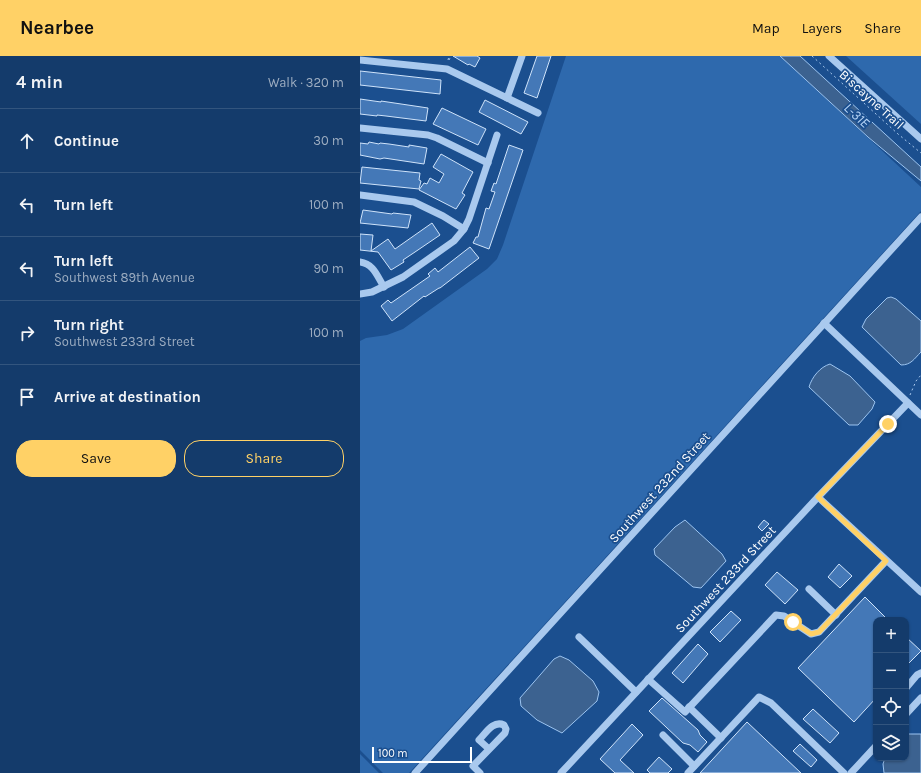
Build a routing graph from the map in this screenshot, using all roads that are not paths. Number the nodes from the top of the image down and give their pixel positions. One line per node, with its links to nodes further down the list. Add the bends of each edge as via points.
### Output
1 (522, 56): 4 (street)
2 (829, 56): 8 (street)
3 (360, 60): 4 (street, via 446,69)
4 (507, 98): 5 (street)
5 (538, 113)
6 (360, 128): 9 (street, via 428,135)
7 (497, 135): 9 (street)
8 (921, 139)
9 (488, 163): 12 (street)
10 (360, 195): 12 (street, via 414,202)
11 (921, 217): 16 (street, Southwest 232nd Street)
12 (464, 229): 14 (street, via 446,247)
13 (360, 262): 14 (street, via 371,267)
14 (384, 287): 15 (street)
15 (360, 294)
16 (824, 324): 17 (street); 37 (street, Southwest 232nd Street)
17 (908, 402): 18 (street); 19 (street, Southwest 233rd Street)
18 (921, 415)
19 (818, 497): 20 (street); 26 (street, Southwest 233rd Street)
20 (886, 561): 22 (street); 23 (street)
21 (809, 589): 23 (street)
22 (920, 591)
23 (836, 615): 30 (street, via 819,632 811,634 784,616 776,615)
24 (579, 637): 28 (street)
25 (921, 673): 27 (street)
26 (648, 679): 28 (street, Southwest 233rd Street); 30 (street, via 684,712)
27 (909, 684)
28 (636, 692): 39 (street, Southwest 233rd Street)
29 (921, 698): 31 (street)
30 (689, 707): 33 (street)
31 (909, 709)
32 (663, 735): 36 (street)
33 (721, 738): 36 (street); 41 (street, via 759,697 771,703)
34 (489, 749): 38 (street, via 473,766)
35 (873, 749): 42 (street)
36 (694, 766): 40 (street)
37 (415, 773)
38 (480, 773)
39 (560, 773)
40 (688, 773)
41 (844, 773)
42 (851, 773)

